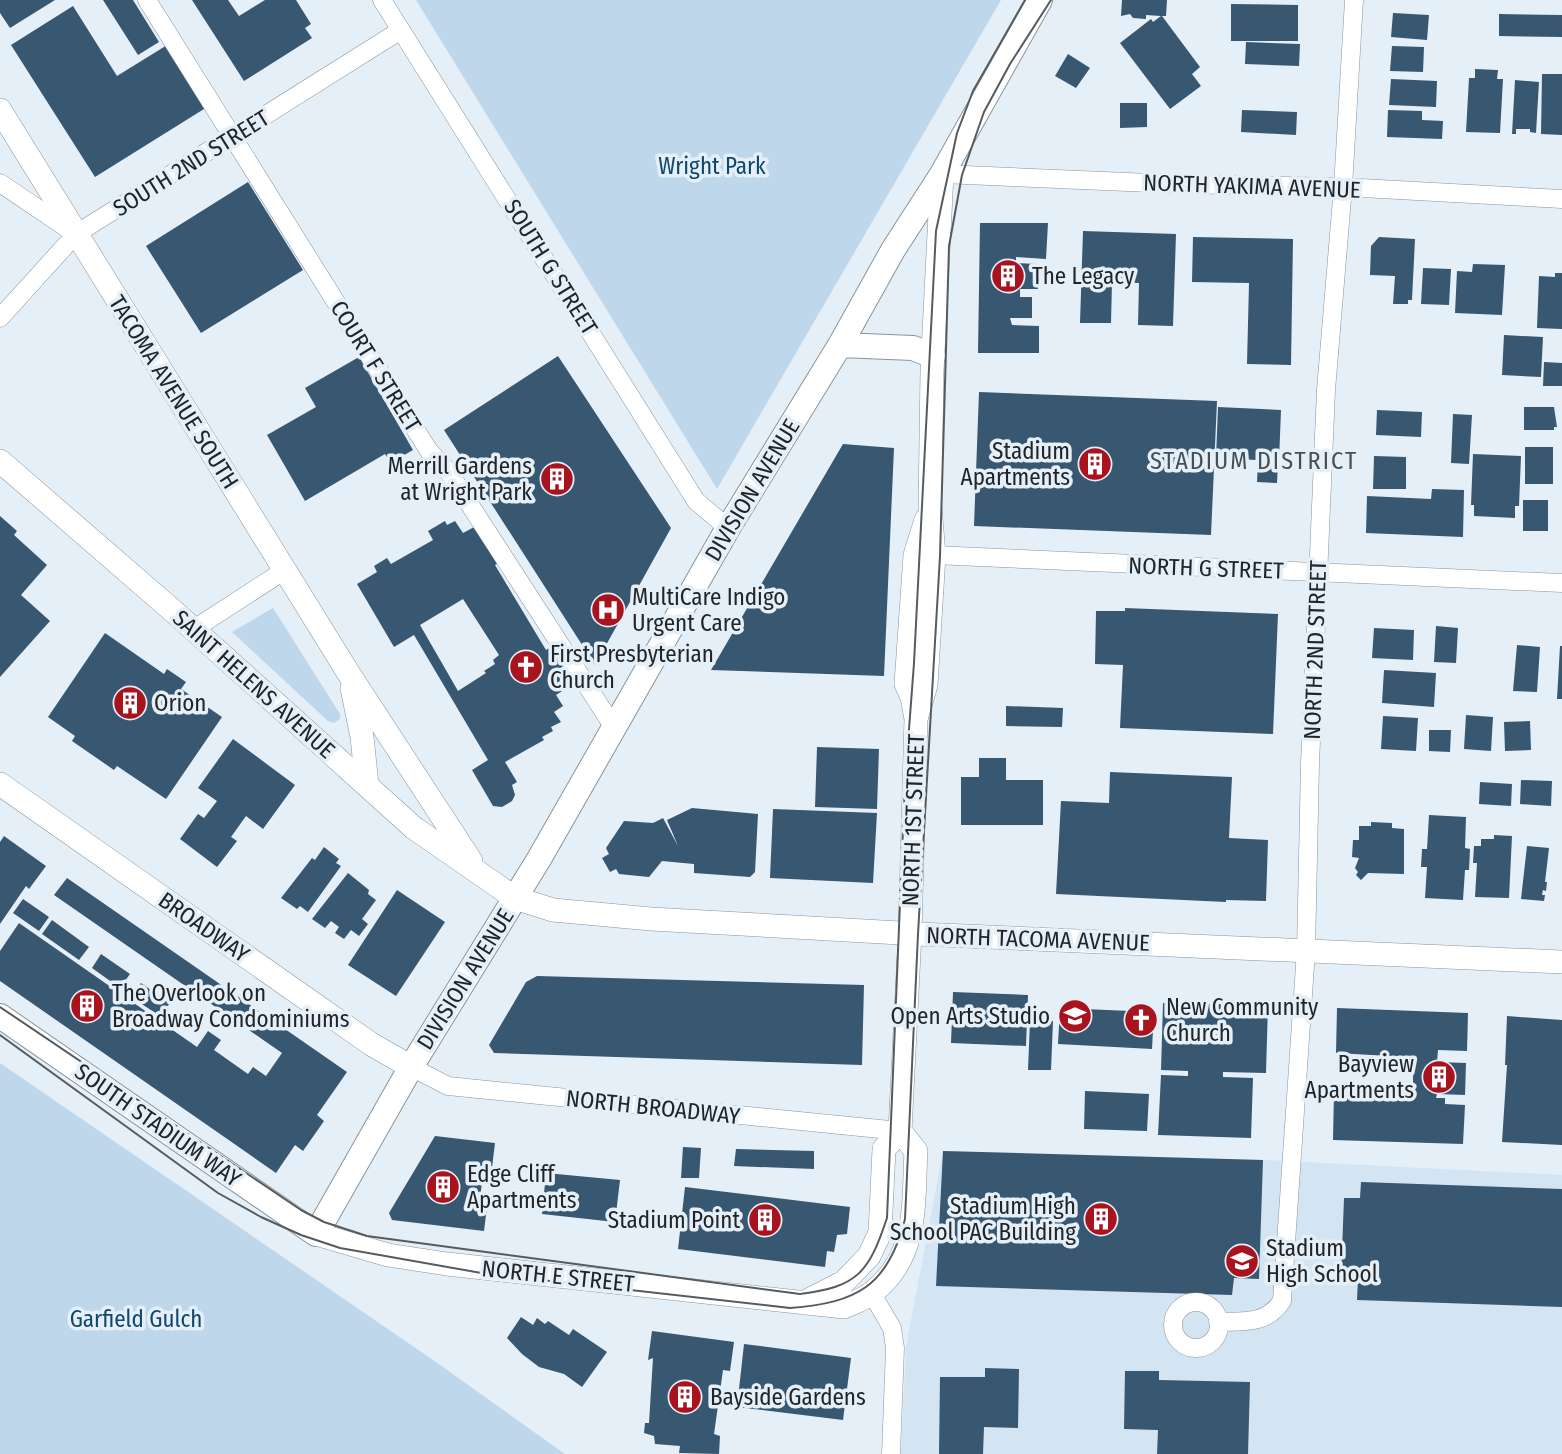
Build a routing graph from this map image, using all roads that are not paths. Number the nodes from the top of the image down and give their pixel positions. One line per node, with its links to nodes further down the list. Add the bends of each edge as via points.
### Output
1 (147, 0): 7 (street, COURT F STREET)
2 (382, 0): 5 (street, SOUTH G STREET)
3 (1041, 0): 8 (main road, DIVISION AVENUE)
4 (1354, 0): 10 (street, NORTH 2ND STREET)
5 (401, 30): 7 (street, SOUTH 2ND STREET); 18 (street, SOUTH G STREET, via 696,501)
6 (0, 110): 12 (street, TACOMA AVENUE SOUTH)
7 (233, 137): 12 (street, SOUTH 2ND STREET); 26 (street, COURT F STREET, via 429,452 448,471)
8 (942, 174): 10 (street, NORTH YAKIMA AVENUE); 14 (main road, DIVISION AVENUE, via 892,250); 15 (street, NORTH 1ST STREET)
9 (0, 183): 12 (street)
10 (1343, 187): 11 (street, NORTH YAKIMA AVENUE); 21 (street, NORTH 2ND STREET, via 1326,390)
11 (1562, 199)
12 (76, 234): 13 (street, SOUTH 2ND STREET); 20 (street, TACOMA AVENUE SOUTH)
13 (0, 318)
14 (840, 345): 15 (main road, via 913,348); 18 (main road, DIVISION AVENUE)
15 (933, 356): 17 (street, NORTH 1ST STREET)
16 (0, 461): 23 (street, SAINT HELENS AVENUE)
17 (930, 507): 19 (street, NORTH 1ST STREET); 25 (street, NORTH 1ST STREET, via 915,555 906,684)
18 (728, 528): 26 (main road, DIVISION AVENUE)
19 (933, 555): 21 (street, NORTH G STREET); 25 (street, NORTH 1ST STREET, via 926,685)
20 (285, 570): 23 (street); 24 (street, TACOMA AVENUE SOUTH)
21 (1318, 572): 22 (street, NORTH G STREET); 32 (street, NORTH 2ND STREET)
22 (1562, 583)
23 (194, 629): 28 (street, SAINT HELENS AVENUE)
24 (349, 674): 28 (street, TACOMA AVENUE SOUTH); 29 (street, TACOMA AVENUE SOUTH)
25 (916, 719): 31 (street, NORTH 1ST STREET)
26 (613, 726): 30 (main road, DIVISION AVENUE)
27 (0, 784): 35 (street, BROADWAY, via 371,1044)
28 (367, 785): 29 (street, SAINT HELENS AVENUE, via 414,828)
29 (476, 869): 30 (street, SAINT HELENS AVENUE)
30 (515, 898): 31 (street, NORTH TACOMA AVENUE, via 586,914); 35 (main road, DIVISION AVENUE)
31 (910, 933): 32 (street, NORTH TACOMA AVENUE); 36 (street, NORTH 1ST STREET)
32 (1306, 951): 33 (street, NORTH TACOMA AVENUE); 40 (street, NORTH 2ND STREET, via 1282,1301 1276,1311 1256,1321)
33 (1562, 962)
34 (0, 1016): 37 (main road, SOUTH STADIUM WAY)
35 (411, 1067): 36 (street, NORTH BROADWAY, via 448,1086); 37 (main road, DIVISION AVENUE)
36 (900, 1131): 38 (street, via 916,1151 912,1232 901,1259); 39 (street, NORTH 1ST STREET, via 884,1149 880,1233 869,1256 844,1282)
37 (316, 1234): 39 (street, NORTH E STREET, via 379,1253 447,1264)
38 (872, 1294): 39 (street, NORTH E STREET, via 844,1307); 41 (street, via 892,1328 895,1348)
39 (803, 1303)
40 (1218, 1322)
41 (891, 1454)

